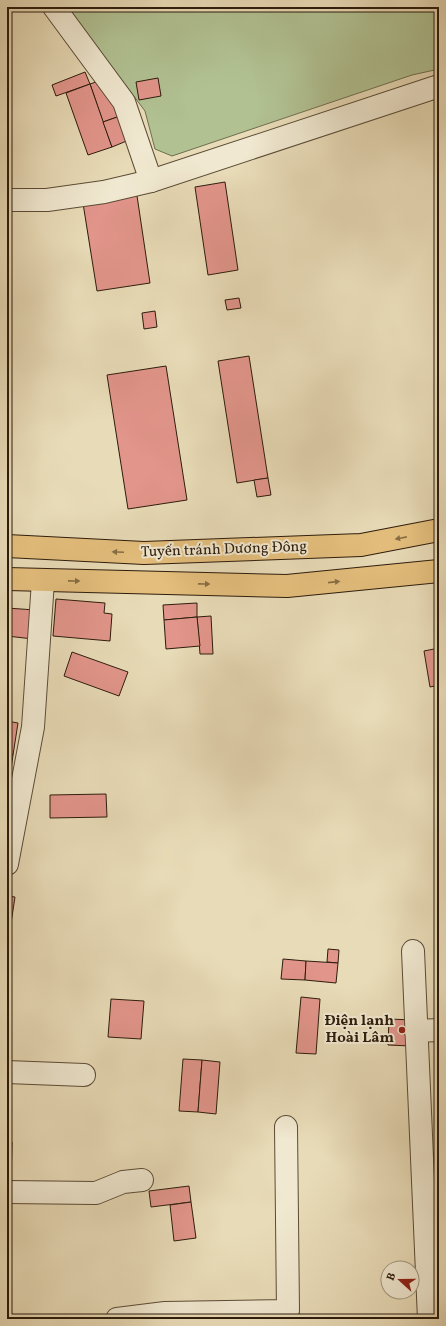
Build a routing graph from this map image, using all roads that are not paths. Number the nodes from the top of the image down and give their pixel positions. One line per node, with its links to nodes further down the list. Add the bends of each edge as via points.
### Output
1 (54, 7): 3 (street, via 124,102)
2 (439, 86): 3 (street)
3 (151, 181): 4 (street, via 104,192 47,200)
4 (7, 200)
5 (439, 530): 6 (main road, Tuyến tránh Dương Đông, one-way to 6, via 354,546 144,553)
6 (7, 546)
7 (439, 571): 9 (main road, Tuyến tránh Dương Đông, one-way to 7, via 287,586)
8 (7, 579): 9 (main road, Tuyến tránh Dương Đông)
9 (43, 581): 10 (street, via 34,727)
10 (7, 864)
11 (413, 951): 13 (street)
12 (439, 1030): 13 (street)
13 (416, 1031): 21 (street)
14 (7, 1072): 15 (street)
15 (84, 1076)
16 (286, 1127): 19 (street)
17 (142, 1180): 18 (street, via 123,1182 96,1193)
18 (7, 1192)
19 (288, 1315): 20 (street, via 165,1313)
20 (117, 1319)
21 (429, 1319)

